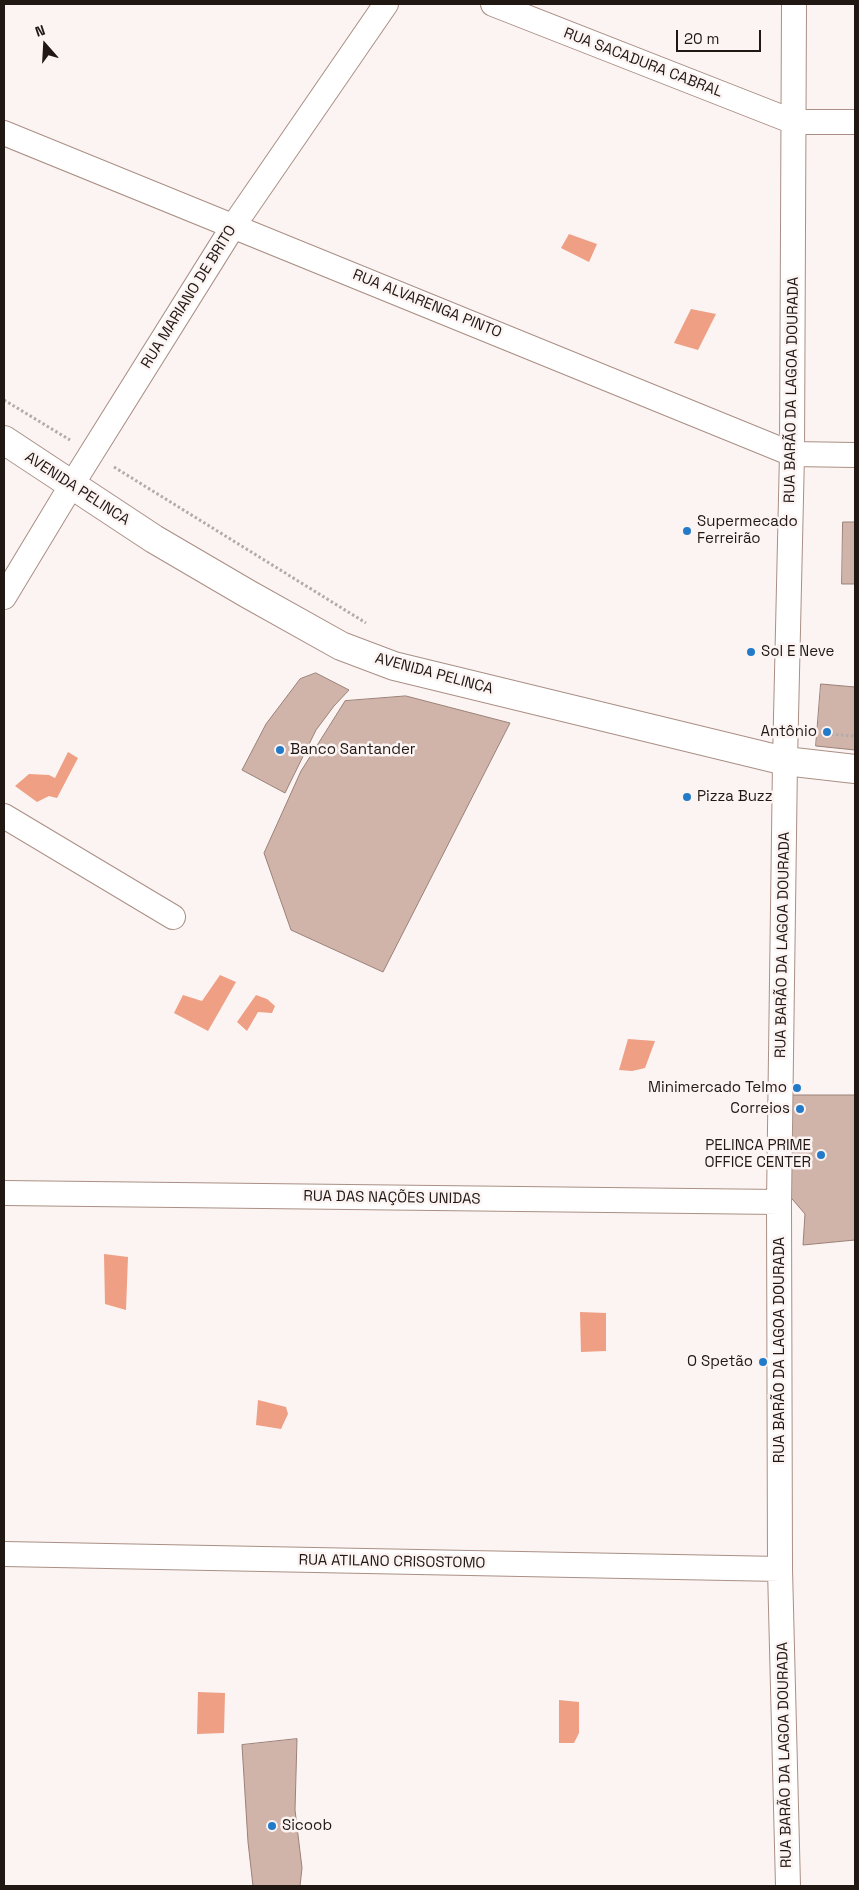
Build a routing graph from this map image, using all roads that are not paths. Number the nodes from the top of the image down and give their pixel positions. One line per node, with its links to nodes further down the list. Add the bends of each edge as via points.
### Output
1 (386, 4): 7 (street, RUA MARIANO DE BRITO)
2 (493, 4): 4 (street, RUA SACADURA CABRAL)
3 (794, 4): 4 (street, RUA BARÃO DA LAGOA DOURADA)
4 (794, 122): 5 (street); 9 (street, RUA BARÃO DA LAGOA DOURADA)
5 (855, 122)
6 (4, 133): 7 (street, RUA ALVARENGA PINTO)
7 (234, 225): 9 (street, RUA ALVARENGA PINTO); 11 (street, RUA MARIANO DE BRITO)
8 (4, 440): 11 (main road, AVENIDA PELINCA)
9 (792, 454): 10 (street, RUA ALVARENGA PINTO); 13 (street, RUA BARÃO DA LAGOA DOURADA)
10 (855, 455)
11 (71, 486): 12 (street, RUA MARIANO DE BRITO); 13 (main road, AVENIDA PELINCA, via 154,540 342,646 394,666)
12 (4, 597)
13 (785, 761): 14 (main road, AVENIDA PELINCA); 18 (street, RUA BARÃO DA LAGOA DOURADA)
14 (855, 769)
15 (4, 816): 16 (street)
16 (173, 917)
17 (4, 1194): 18 (street, RUA DAS NAÇÕES UNIDAS)
18 (779, 1202): 20 (street, RUA BARÃO DA LAGOA DOURADA)
19 (4, 1554): 20 (street, RUA ATILANO CRISOSTOMO)
20 (780, 1569): 21 (street, RUA BARÃO DA LAGOA DOURADA)
21 (788, 1886)

